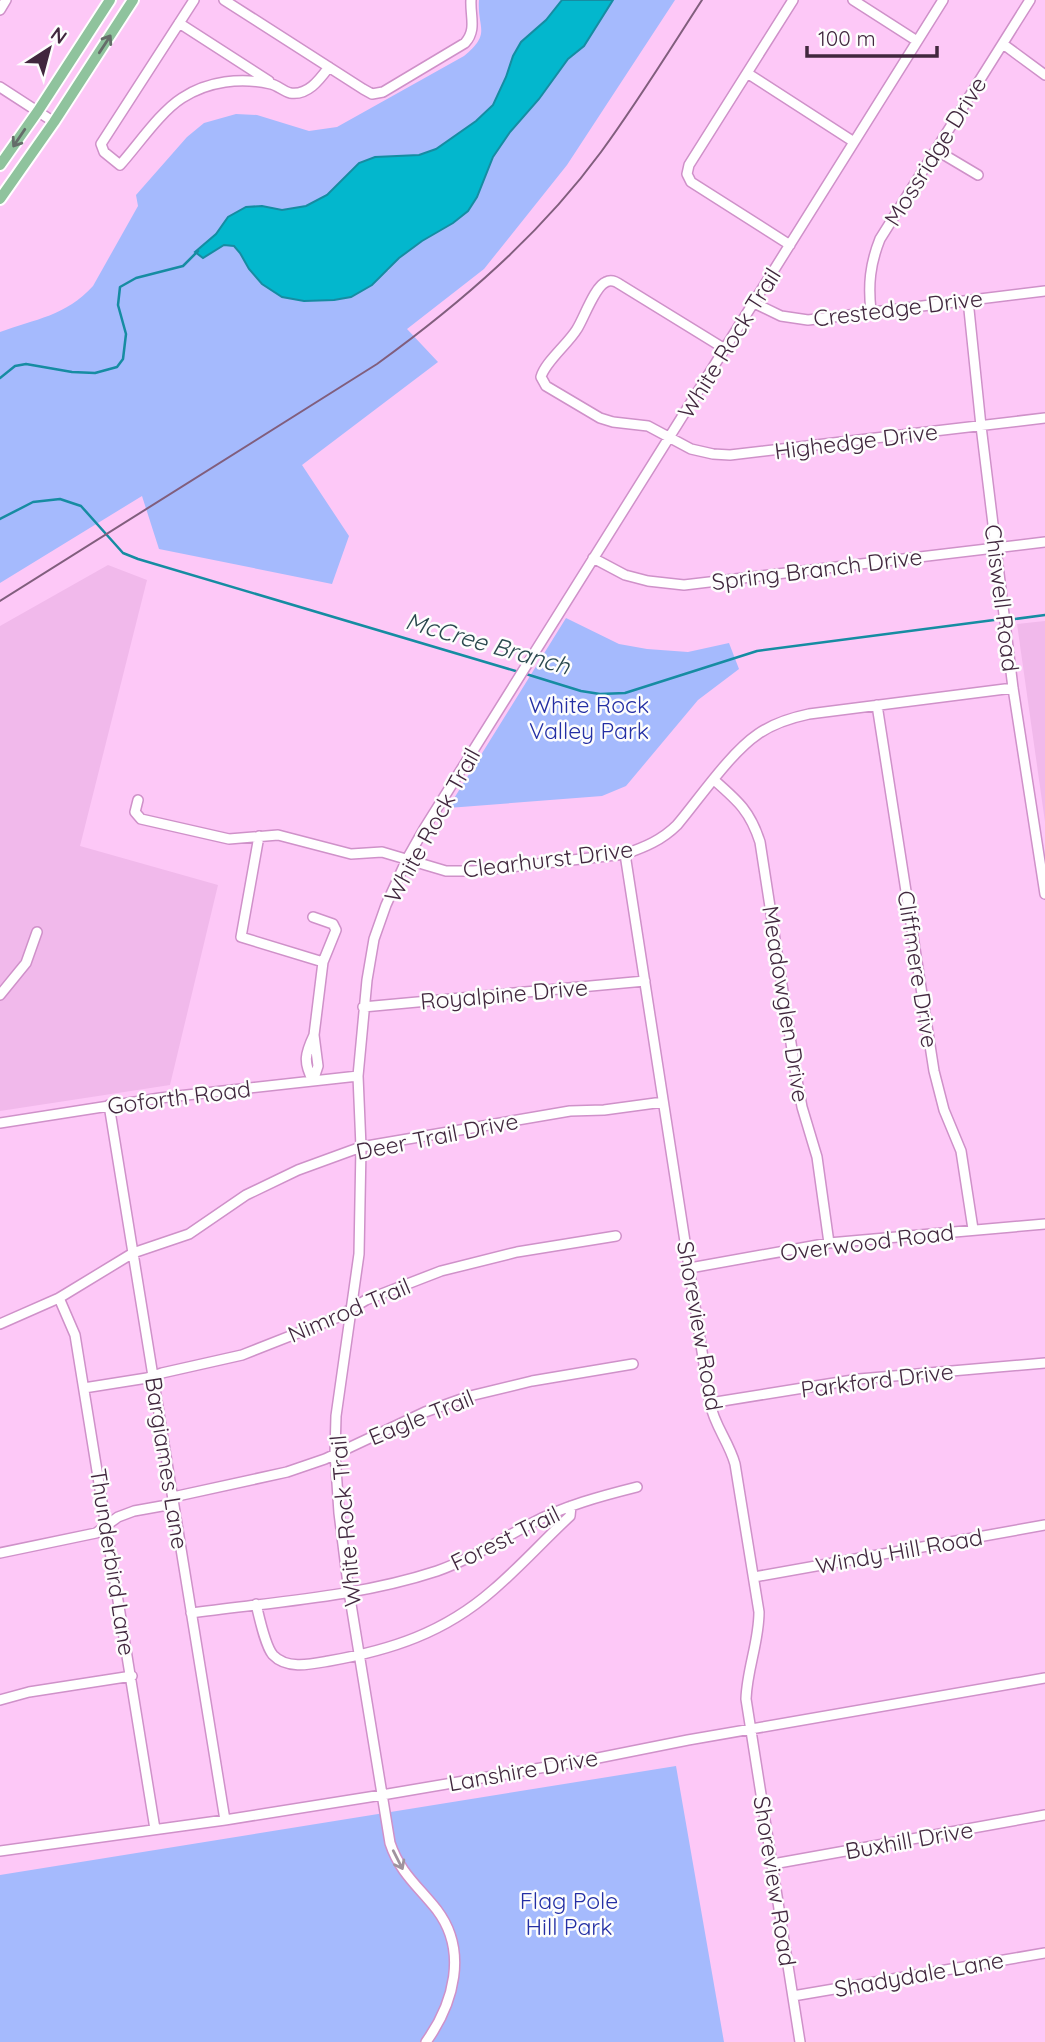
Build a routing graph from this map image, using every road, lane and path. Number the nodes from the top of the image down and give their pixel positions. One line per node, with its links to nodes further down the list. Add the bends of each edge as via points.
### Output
1 (6, 0): 11 (street)
2 (110, 0): 20 (main road)
3 (133, 0): 21 (main road, one-way to 3)
4 (194, 0): 12 (street)
5 (224, 0): 15 (street)
6 (471, 0): 15 (street, via 473,30 465,43 383,92 367,92)
7 (793, 0): 16 (street)
8 (853, 0): 13 (street)
9 (943, 0): 13 (street, White Rock Trail)
10 (1030, 0): 14 (street, Mossridge Drive)
11 (0, 10)
12 (179, 23): 18 (street); 18 (street, via 101,144 120,165 183,97 236,80)
13 (917, 41): 22 (street, White Rock Trail)
14 (1003, 44): 17 (street); 23 (street, Mossridge Drive)
15 (329, 68): 18 (street, via 303,91 290,93)
16 (747, 73): 22 (street); 27 (street, via 687,174 691,182)
17 (1045, 75)
18 (275, 85)
19 (0, 87): 20 (street)
20 (38, 111): 21 (street); 24 (main road, one-way to 24)
21 (54, 122): 26 (main road)
22 (854, 142): 27 (street, White Rock Trail)
23 (936, 150): 25 (street); 31 (street, Mossridge Drive, via 873,255)
24 (0, 165)
25 (978, 176)
26 (0, 199)
27 (790, 245): 30 (street, White Rock Trail)
28 (1045, 290): 29 (street, Crestedge Drive)
29 (968, 300): 31 (street, Crestedge Drive); 34 (street, Chiswell Road)
30 (754, 303): 31 (street, Crestedge Drive, via 781,316 808,320); 32 (street, White Rock Trail)
31 (871, 311)
32 (724, 349): 35 (street, White Rock Trail); 35 (street, Highedge Drive, via 613,281 598,288 577,329 543,368 546,386 587,410 613,422 648,426)
33 (1045, 418): 34 (street, Highedge Drive)
34 (981, 426): 35 (street, Highedge Drive, via 730,455 691,449); 37 (street, Chiswell Road)
35 (670, 438): 38 (street, White Rock Trail)
36 (1045, 542): 37 (street, Spring Branch Drive)
37 (995, 548): 38 (street, Spring Branch Drive, via 684,585 625,575); 39 (street, Chiswell Road)
38 (593, 558): 45 (street, White Rock Trail)
39 (1013, 688): 40 (street, Clearhurst Drive); 46 (street, Chiswell Road)
40 (877, 705): 41 (street, Clearhurst Drive, via 787,719 743,746); 60 (street, Cliffmere Drive, via 934,1071 961,1151)
41 (714, 780): 44 (street, Clearhurst Drive, via 667,835); 62 (street, Meadowglen Drive, via 750,816 761,842 795,1069 817,1157)
42 (138, 800): 43 (street, Clearhurst Drive, via 135,812 141,819 229,839)
43 (258, 836): 45 (street, Clearhurst Drive, via 278,835 351,854 382,852); 49 (street, via 241,937)
44 (625, 854): 45 (street, Clearhurst Drive, via 466,871 446,871); 50 (street, Shoreview Road)
45 (407, 859): 52 (street, White Rock Trail, via 378,927)
46 (1045, 894)
47 (313, 917): 49 (street, via 333,924 336,930)
48 (37, 932): 51 (street, via 26,963)
49 (323, 962): 54 (street, via 314,1035 306,1051 306,1068)
50 (645, 981): 52 (street, Royalpine Drive); 55 (street, Shoreview Road)
51 (0, 995)
52 (363, 1007): 53 (street, White Rock Trail)
53 (358, 1076): 54 (street, Goforth Road); 58 (street, White Rock Trail)
54 (313, 1081): 56 (street, Goforth Road)
55 (663, 1102): 58 (street, Deer Trail Drive, via 570,1111); 64 (street, Shoreview Road)
56 (109, 1105): 57 (street, Goforth Road); 63 (street, Bargiames Lane)
57 (0, 1124)
58 (361, 1147): 63 (street, Deer Trail Drive, via 273,1181 188,1234); 66 (street, White Rock Trail, via 359,1254)
59 (1045, 1224): 60 (street, Overwood Road)
60 (972, 1229): 62 (street, Overwood Road)
61 (616, 1236): 66 (street, Nimrod Trail, via 484,1259 415,1281)
62 (829, 1243): 64 (street, Overwood Road)
63 (133, 1253): 65 (street, Deer Trail Drive); 70 (street, Bargiames Lane)
64 (690, 1268): 72 (street, Shoreview Road)
65 (60, 1298): 67 (street, Deer Trail Drive); 71 (street, Thunderbird Lane, via 75,1335)
66 (352, 1309): 70 (street, Nimrod Trail, via 242,1355); 73 (street, White Rock Trail)
67 (0, 1324)
68 (1045, 1363): 72 (street, Parkford Drive, via 859,1379)
69 (633, 1364): 73 (street, Eagle Trail, via 470,1396)
70 (153, 1376): 71 (street, Nimrod Trail); 75 (street, Bargiames Lane)
71 (84, 1388): 78 (street, Thunderbird Lane)
72 (710, 1403): 80 (street, Shoreview Road, via 735,1464)
73 (335, 1453): 75 (street, Eagle Trail, via 287,1472); 81 (street, White Rock Trail)
74 (637, 1487): 76 (street, Forest Trail)
75 (173, 1501): 78 (street, Eagle Trail, via 118,1517); 83 (street, Bargiames Lane)
76 (571, 1506): 81 (street, Forest Trail, via 462,1561); 84 (street, Forest Trail, via 570,1516 475,1604 428,1632)
77 (1045, 1525): 80 (street, Windy Hill Road)
78 (106, 1527): 79 (street, Eagle Trail); 85 (street, Thunderbird Lane)
79 (0, 1553)
80 (754, 1577): 88 (street, Shoreview Road, via 759,1628 746,1699)
81 (349, 1592): 82 (street, Forest Trail); 84 (street, White Rock Trail)
82 (256, 1604): 83 (street, Forest Trail); 84 (street, Forest Trail, via 273,1655 286,1662 303,1666)
83 (191, 1613): 91 (street, Bargiames Lane)
84 (359, 1656): 89 (street, White Rock Trail)
85 (132, 1676): 87 (street); 92 (street, Thunderbird Lane)
86 (1045, 1678): 88 (street, Lanshire Drive)
87 (0, 1700)
88 (752, 1730): 89 (street, Lanshire Drive); 94 (street, Shoreview Road)
89 (382, 1794): 91 (street, Lanshire Drive); 97 (street, White Rock Trail, one-way to 97, via 394,1854 438,1911 455,1952 448,2001)
90 (1045, 1815): 94 (street, Buxhill Drive)
91 (225, 1820): 92 (street, Lanshire Drive)
92 (155, 1829): 93 (street, Lanshire Drive)
93 (0, 1851)
94 (772, 1864): 96 (street, Shoreview Road)
95 (1045, 1953): 96 (street, Shadydale Lane)
96 (793, 1996): 98 (street, Shoreview Road)
97 (426, 2042)
98 (800, 2042)

